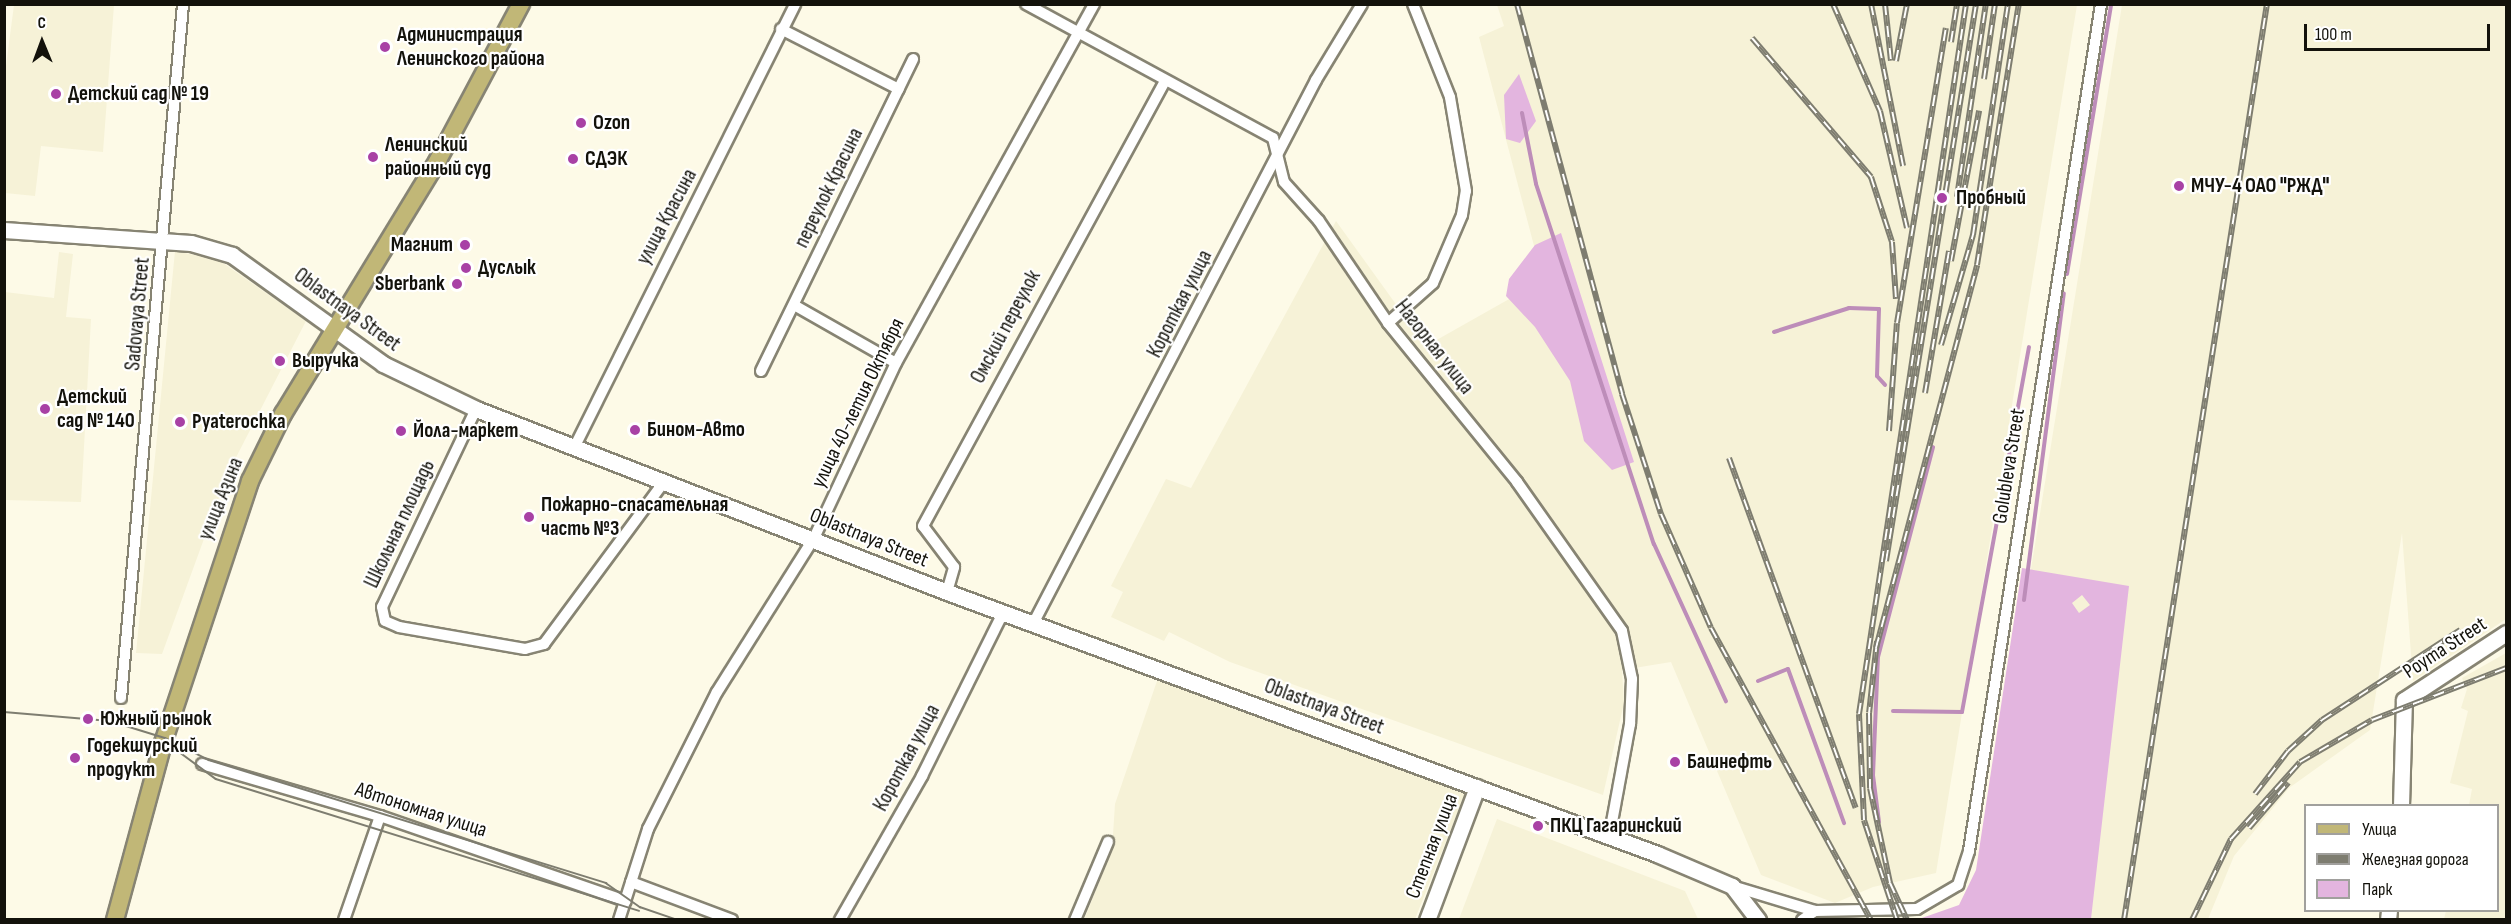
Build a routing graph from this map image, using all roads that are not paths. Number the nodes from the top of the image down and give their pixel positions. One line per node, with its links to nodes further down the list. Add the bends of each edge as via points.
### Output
1 (183, 4): 16 (street, Sadovaya Street)
2 (521, 4): 19 (main road, улица Азина, via 438,160)
3 (795, 4): 9 (street, улица Красина)
4 (1026, 4): 10 (street)
5 (1094, 4): 10 (street, улица 40-летия Октября)
6 (1362, 4): 14 (street, Короткая улица)
7 (1413, 4): 18 (street, via 1450,97 1466,191 1462,215 1433,283)
8 (2101, 4): 40 (street, Golubleva Street, via 1969,851 1958,885 1917,909)
9 (781, 29): 13 (street); 23 (street, улица Красина)
10 (1078, 33): 12 (street); 20 (street, улица 40-летия Октября)
11 (913, 59): 13 (street, переулок Красина)
12 (1165, 81): 14 (street, via 1273,138); 26 (street, Омский переулок, via 923,526 954,567)
13 (899, 89): 17 (street, переулок Красина)
14 (1280, 153): 18 (street, Нагорная улица, via 1284,182 1319,221); 28 (street, Короткая улица)
15 (4, 230): 16 (main road, Oblastnaya Street)
16 (164, 242): 19 (main road, Oblastnaya Street, via 232,255); 30 (street, Sadovaya Street)
17 (794, 305): 20 (street); 21 (street, переулок Красина)
18 (1388, 323): 35 (street, Нагорная улица, via 1517,482 1622,631 1632,679 1630,724)
19 (337, 329): 22 (main road, Oblastnaya Street, via 382,364); 41 (main road, улица Азина, via 283,414 233,524 163,743)
20 (896, 363): 25 (street, улица 40-летия Октября)
21 (760, 371)
22 (476, 409): 23 (main road, Oblastnaya Street); 24 (street, Школьная площадь, via 382,607 385,621 399,627 525,649 544,644)
23 (573, 448): 24 (main road, Oblastnaya Street)
24 (663, 483): 25 (main road, Oblastnaya Street)
25 (814, 538): 26 (main road, Oblastnaya Street); 37 (street, улица 40-летия Октября, via 717,692 648,828)
26 (947, 592): 27 (main road, Oblastnaya Street)
27 (1004, 611): 28 (main road, Oblastnaya Street); 45 (street, Короткая улица, via 922,776)
28 (1034, 622): 32 (main road, Oblastnaya Street)
29 (2506, 633): 33 (main road, Poyma Street, via 2404,700)
30 (121, 698)
31 (202, 764): 34 (street, Автономная улица)
32 (1477, 787): 35 (main road, Oblastnaya Street); 47 (main road, Степная улица)
33 (2401, 804)
34 (380, 816): 39 (street, Автономная улица); 42 (street)
35 (1609, 838): 38 (main road, Oblastnaya Street)
36 (1108, 842): 46 (street)
37 (631, 882): 39 (street, улица 40-летия Октября); 44 (street)
38 (1732, 886): 40 (street); 48 (main road)
39 (626, 901): 43 (street, улица 40-летия Октября)
40 (1815, 911): 49 (street)
41 (115, 920)
42 (344, 920)
43 (619, 920)
44 (732, 920)
45 (840, 920)
46 (1075, 920)
47 (1427, 920)
48 (1758, 920)
49 (1802, 920)

